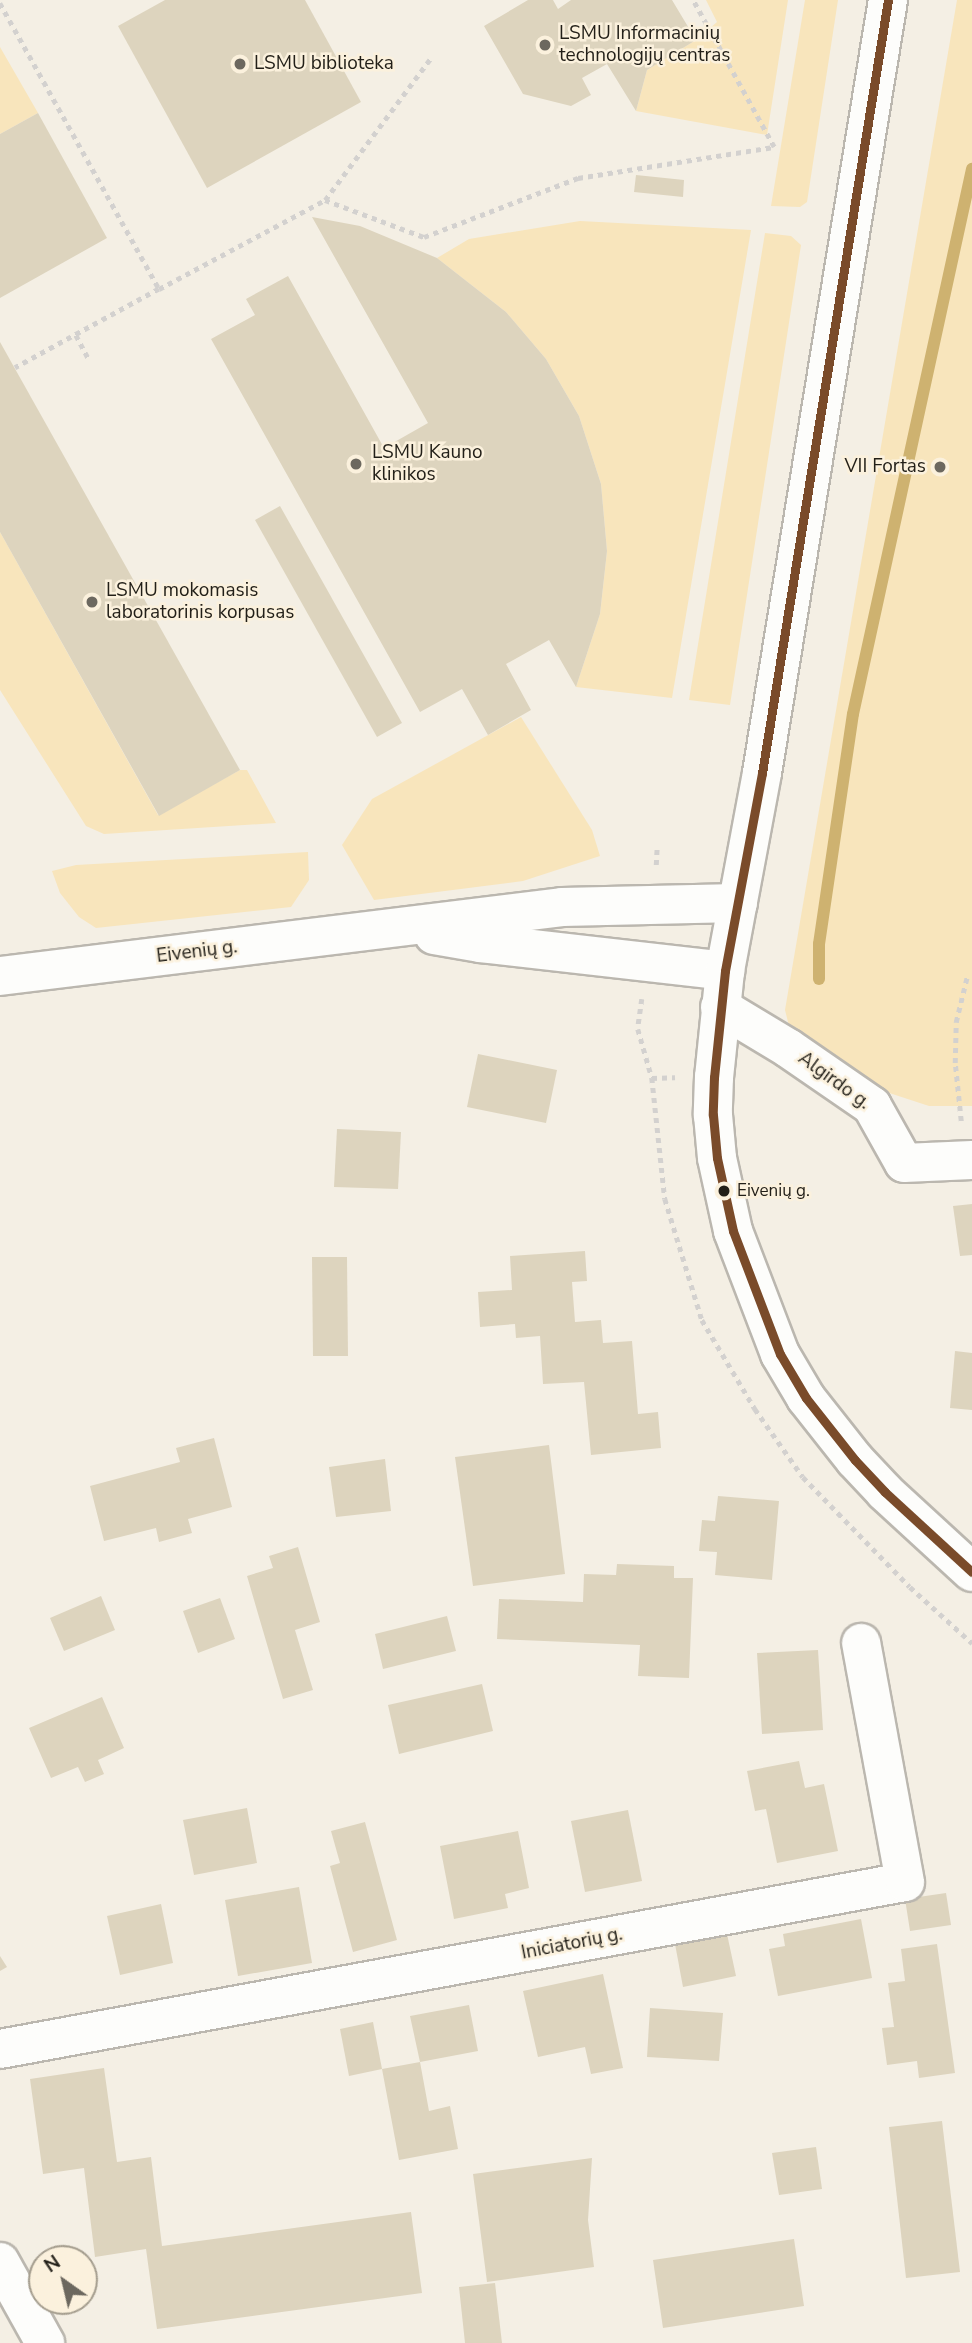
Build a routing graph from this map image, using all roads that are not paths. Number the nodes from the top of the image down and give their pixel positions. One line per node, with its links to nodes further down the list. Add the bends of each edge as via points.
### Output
1 (888, 0): 2 (street)
2 (738, 903): 3 (street, Eivenių g., via 562,907); 5 (street)
3 (394, 928): 4 (street, Eivenių g.); 5 (street, Eivenių g.)
4 (0, 976)
5 (722, 989): 6 (street, Algirdo g., via 788,1048 873,1106 904,1163); 7 (street, via 714,1077 718,1158 733,1231 763,1316 806,1398 846,1450)
6 (969, 1160)
7 (972, 1572)
8 (861, 1643): 9 (street, Iniciatorių g., via 905,1882)
9 (0, 2049)
10 (0, 2262): 11 (street)
11 (24, 2305): 12 (street); 13 (street)
12 (45, 2343)
13 (69, 2343)

